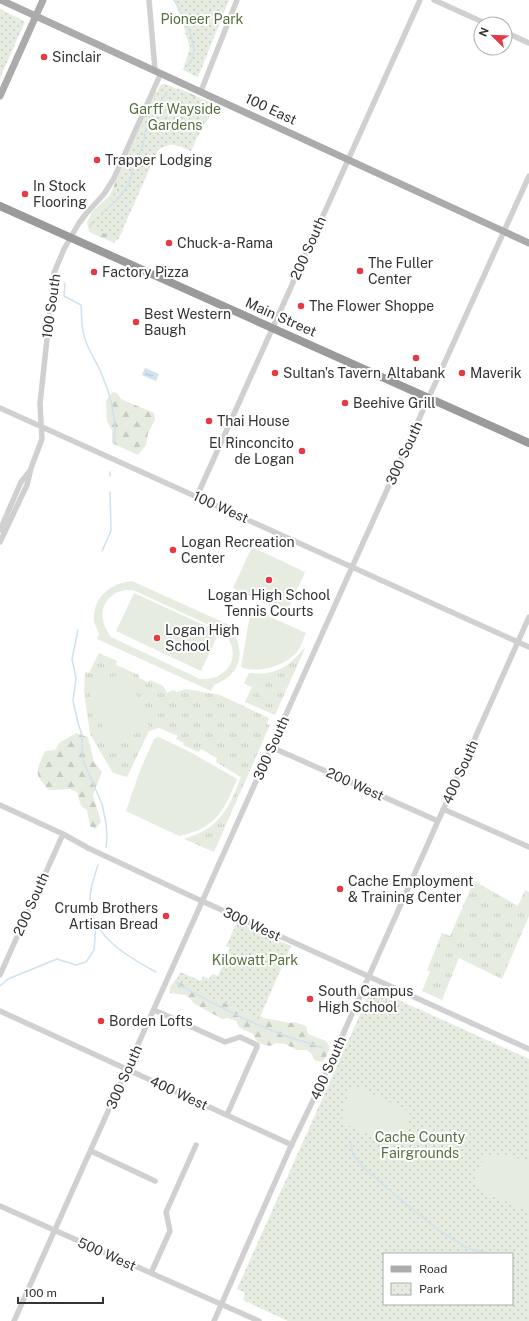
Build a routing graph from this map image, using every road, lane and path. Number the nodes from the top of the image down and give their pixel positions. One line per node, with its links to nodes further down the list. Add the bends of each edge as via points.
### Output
1 (1, 0): 7 (main road, 100 East)
2 (43, 0): 7 (main road)
3 (149, 0): 11 (street)
4 (237, 0): 12 (street)
5 (420, 0): 14 (street, 200 South)
6 (434, 0): 8 (street)
7 (36, 15): 11 (main road, 100 East); 13 (main road)
8 (473, 18)
9 (513, 36): 10 (street)
10 (529, 43)
11 (161, 73): 12 (main road, 100 East); 18 (street, 100 South, via 114,178)
12 (199, 90): 14 (main road, 100 East)
13 (0, 96)
14 (348, 159): 17 (main road, 100 East); 20 (street, 200 South)
15 (529, 176): 17 (street, 300 South)
16 (0, 206): 18 (highway, Main Street)
17 (504, 232): 19 (main road, 100 East); 21 (street, 300 South)
18 (70, 238): 20 (highway, Main Street); 23 (street, 100 South, via 52,282 40,404)
19 (529, 243)
20 (272, 328): 21 (highway, Main Street); 26 (street, 200 South)
21 (430, 398): 24 (highway, Main Street); 29 (street, 300 South)
22 (0, 408): 23 (street, 100 West)
23 (41, 427): 25 (street, 100 South, via 41,446); 26 (street, 100 West)
24 (529, 443)
25 (31, 468): 27 (street, 100 South, via 21,482); 28 (street, 100 South, via 27,485)
26 (197, 496): 29 (street, 100 West)
27 (0, 530)
28 (0, 542)
29 (352, 566): 31 (street, 100 West); 33 (street, 300 South)
30 (529, 616): 31 (street, 400 South)
31 (518, 642): 32 (street, 100 West); 35 (street, 400 South)
32 (529, 647)
33 (271, 747): 36 (street, 200 West); 39 (street, 300 South)
34 (0, 805): 37 (street, 300 West)
35 (443, 808): 36 (street, 400 South); 38 (street)
36 (438, 821): 41 (street, 400 South)
37 (63, 834): 39 (street, 300 West); 40 (street, 200 South)
38 (529, 847)
39 (203, 902): 41 (street, 300 West); 42 (street, 300 South)
40 (0, 975)
41 (368, 977): 44 (street, 300 West); 48 (street, 400 South)
42 (154, 1010): 45 (street, 300 South); 46 (street, via 225,1042 240,1037 257,1045)
43 (0, 1011): 45 (street, 400 West)
44 (529, 1049)
45 (127, 1070): 46 (street, 400 West); 49 (street, 300 South)
46 (226, 1115): 48 (street, 400 West)
47 (196, 1145): 53 (street, via 166,1212 170,1231)
48 (292, 1145): 54 (street, 400 South)
49 (91, 1151): 50 (street); 52 (street, 300 South)
50 (155, 1181)
51 (0, 1206): 52 (street, 500 West)
52 (55, 1231): 53 (street, 500 West); 55 (street, 300 South)
53 (151, 1273): 54 (street, 500 West)
54 (221, 1304): 56 (street, 400 South); 57 (street, 500 West)
55 (14, 1321)
56 (214, 1321)
57 (258, 1321)

